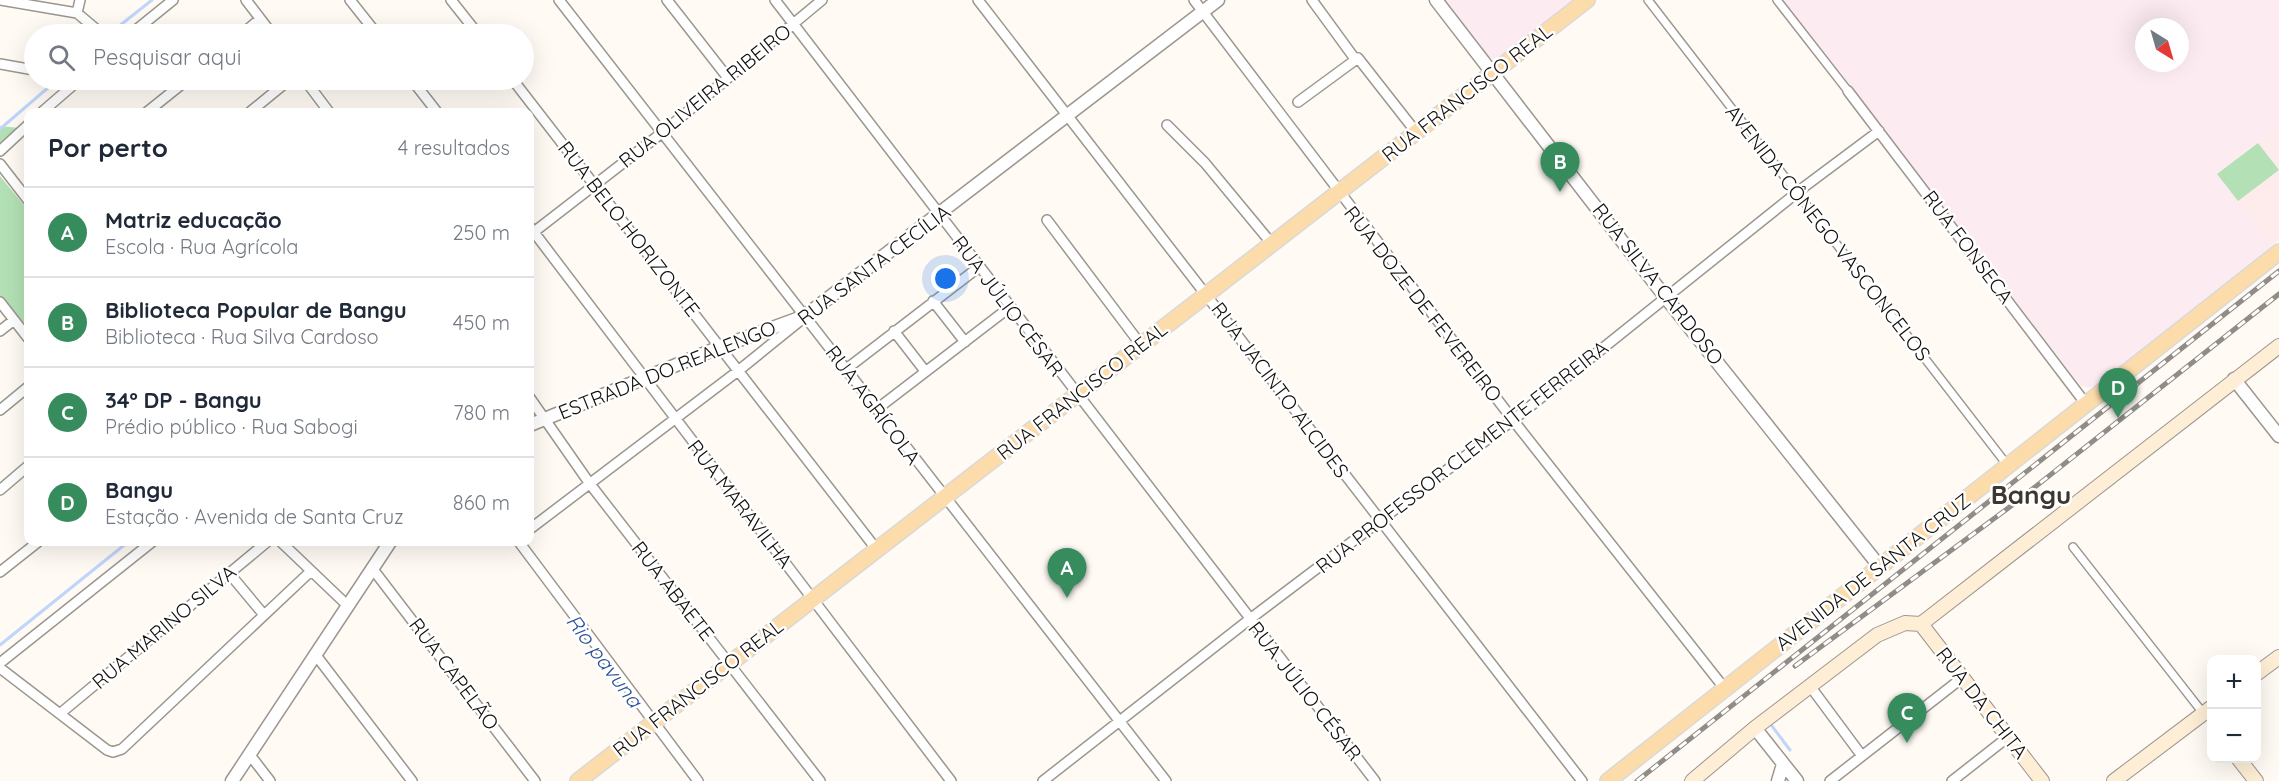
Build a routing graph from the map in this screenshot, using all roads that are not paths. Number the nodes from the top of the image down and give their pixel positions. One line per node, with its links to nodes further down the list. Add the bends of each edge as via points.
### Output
1 (0, 0): 20 (street)
2 (80, 0): 20 (street)
3 (173, 0): 24 (street)
4 (246, 0): 21 (street)
5 (350, 0): 27 (street)
6 (451, 0): 28 (street)
7 (559, 0): 51 (street, RUA AGRÍCOLA)
8 (667, 0): 33 (street)
9 (775, 0): 22 (street, RUA JÚLIO CÉSAR)
10 (822, 0): 22 (street, RUA OLIVEIRA RIBEIRO)
11 (978, 0): 47 (street, RUA JACINTO ALCIDES)
12 (1194, 0): 19 (street, RUA DOZE DE FEVEREIRO)
13 (1218, 0): 19 (street, RUA SANTA CECÍLIA)
14 (1312, 0): 29 (street)
15 (1436, 0): 32 (street, RUA SILVA CARDOSO)
16 (1587, 0): 32 (main road, RUA FRANCISCO REAL)
17 (1648, 0): 58 (street, AVENIDA CÔNEGO VASCONCELOS)
18 (1777, 0): 40 (street)
19 (1203, 12): 47 (street, RUA SANTA CECÍLIA); 56 (street, RUA DOZE DE FEVEREIRO)
20 (77, 13): 23 (street)
21 (260, 19): 25 (street); 26 (street)
22 (793, 23): 33 (street, RUA OLIVEIRA RIBEIRO); 59 (street, RUA JÚLIO CÉSAR)
23 (90, 24)
24 (143, 24)
25 (254, 24)
26 (264, 24)
27 (369, 24)
28 (470, 24)
29 (1355, 59): 41 (street); 52 (street, via 1362,60)
30 (0, 64): 31 (street)
31 (24, 68)
32 (1493, 73): 52 (main road, RUA FRANCISCO REAL); 67 (street, RUA SILVA CARDOSO)
33 (728, 78): 51 (street, RUA OLIVEIRA RIBEIRO)
34 (68, 90): 42 (street)
35 (174, 90): 43 (street)
36 (278, 90): 44 (street)
37 (312, 90): 45 (street)
38 (420, 90): 46 (street)
39 (521, 90): 55 (street, RUA BELO HORIZONTE)
40 (1848, 91): 50 (street, RUA FONSECA)
41 (1298, 102)
42 (47, 108)
43 (152, 108)
44 (255, 108)
45 (325, 108)
46 (434, 108)
47 (1068, 115): 59 (street, RUA SANTA CECÍLIA); 66 (street, RUA JACINTO ALCIDES)
48 (1167, 125): 63 (street, via 1204,162)
49 (24, 129): 53 (street)
50 (1879, 131): 58 (street, RUA PROFESSOR CLEMENTE FERREIRA); 88 (street, RUA FONSECA)
51 (663, 132): 55 (street, RUA OLIVEIRA RIBEIRO); 71 (street, RUA AGRÍCOLA)
52 (1416, 132): 56 (main road, RUA FRANCISCO REAL)
53 (0, 151)
54 (0, 164): 57 (street)
55 (595, 184): 61 (street, RUA OLIVEIRA RIBEIRO); 79 (street, RUA BELO HORIZONTE)
56 (1338, 193): 63 (main road, RUA FRANCISCO REAL); 93 (street, RUA DOZE DE FEVEREIRO)
57 (24, 195)
58 (1797, 195): 67 (street, RUA PROFESSOR CLEMENTE FERREIRA); 96 (street, AVENIDA CÔNEGO VASCONCELOS)
59 (939, 215): 65 (street, RUA JÚLIO CÉSAR); 71 (street, RUA SANTA CECÍLIA)
60 (1047, 220): 77 (street)
61 (534, 229)
62 (534, 235): 83 (street, RUA MARAVILHA)
63 (1272, 244): 66 (main road, RUA FRANCISCO REAL)
64 (2279, 252): 88 (main road, AVENIDA DE SANTA CRUZ)
65 (979, 267): 68 (street); 70 (street, RUA JÚLIO CÉSAR)
66 (1207, 294): 77 (main road, RUA FRANCISCO REAL); 101 (street, RUA JACINTO ALCIDES)
67 (1666, 298): 93 (street, RUA PROFESSOR CLEMENTE FERREIRA); 111 (street, RUA SILVA CARDOSO)
68 (933, 301): 74 (street); 76 (street)
69 (0, 302): 72 (street)
70 (1010, 307): 76 (street); 86 (street, RUA JÚLIO CÉSAR)
71 (806, 316): 79 (street, ESTRADA DO REALENGO); 80 (street, RUA AGRÍCOLA); 81 (street, RUA SANTA CECÍLIA)
72 (14, 320): 73 (street); 75 (street)
73 (0, 331)
74 (894, 331): 80 (street); 82 (street)
75 (24, 333)
76 (965, 342): 82 (street)
77 (1142, 345): 86 (main road, RUA FRANCISCO REAL)
78 (2279, 346): 84 (main road)
79 (720, 347): 81 (street, RUA BELO HORIZONTE); 83 (street, ESTRADA DO REALENGO)
80 (845, 370): 89 (street, RUA AGRÍCOLA)
81 (738, 371): 92 (street, RUA SANTA CECÍLIA); 110 (street, RUA BELO HORIZONTE)
82 (925, 371): 89 (street)
83 (643, 378): 91 (street, ESTRADA DO REALENGO); 92 (street, RUA MARAVILHA)
84 (2234, 380): 95 (street); 120 (main road)
85 (24, 390): 90 (street)
86 (1077, 395): 100 (main road, RUA FRANCISCO REAL); 119 (street, RUA JÚLIO CÉSAR)
87 (534, 403): 91 (street, RUA ABAETE)
88 (2086, 405): 96 (main road, AVENIDA DE SANTA CRUZ)
89 (877, 409): 100 (street, RUA AGRÍCOLA)
90 (0, 410)
91 (545, 418): 94 (street, ESTRADA DO REALENGO); 98 (street, RUA ABAETE)
92 (674, 420): 98 (street, RUA SANTA CECÍLIA); 116 (street, RUA MARAVILHA)
93 (1513, 420): 101 (street, RUA PROFESSOR CLEMENTE FERREIRA); 128 (street, RUA DOZE DE FEVEREIRO)
94 (534, 422)
95 (2279, 436)
96 (2008, 466): 111 (main road, AVENIDA DE SANTA CRUZ)
97 (24, 469): 99 (street)
98 (590, 484): 102 (street, RUA SANTA CECÍLIA); 123 (street, RUA ABAETE)
99 (0, 490)
100 (944, 498): 110 (main road, RUA FRANCISCO REAL); 133 (street, RUA AGRÍCOLA)
101 (1380, 521): 119 (street, RUA PROFESSOR CLEMENTE FERREIRA); 151 (street, RUA JACINTO ALCIDES)
102 (534, 526)
103 (33, 546): 114 (street)
104 (147, 546): 124 (street)
105 (262, 546): 115 (street, RUA MARINO SILVA)
106 (285, 546): 113 (street)
107 (387, 546): 112 (street)
108 (522, 546): 132 (street)
109 (2073, 547): 130 (street)
110 (877, 550): 116 (main road, RUA FRANCISCO REAL)
111 (1880, 567): 128 (main road, AVENIDA DE SANTA CRUZ)
112 (372, 568): 117 (street); 143 (street, RUA CAPELÃO)
113 (311, 571): 117 (street); 118 (street)
114 (0, 572)
115 (229, 573): 118 (street); 129 (street, RUA MARINO SILVA)
116 (814, 599): 123 (main road, RUA FRANCISCO REAL); 147 (street, RUA MARAVILHA)
117 (347, 605): 121 (street)
118 (264, 615): 129 (street, via 118,751 107,750)
119 (1250, 619): 133 (street, RUA PROFESSOR CLEMENTE FERREIRA); 150 (street, RUA JÚLIO CÉSAR)
120 (1922, 624): 126 (main road, RUA DA CHITA); 127 (main road, via 1905,623 1877,635)
121 (315, 654): 136 (street); 142 (street)
122 (2279, 657): 125 (main road)
123 (729, 663): 132 (main road, RUA FRANCISCO REAL); 146 (street, RUA ABAETE)
124 (0, 665): 129 (street)
125 (2261, 670)
126 (1962, 678): 135 (main road, RUA DA CHITA); 137 (street)
127 (1810, 686): 134 (main road); 137 (street)
128 (1725, 689): 152 (main road, AVENIDA DE SANTA CRUZ)
129 (62, 712)
130 (2207, 712)
131 (2207, 715): 159 (main road)
132 (653, 722): 144 (main road, RUA FRANCISCO REAL); 145 (street)
133 (1119, 722): 148 (street, RUA PROFESSOR CLEMENTE FERREIRA); 149 (street, RUA AGRÍCOLA)
134 (1755, 728): 139 (street); 153 (main road)
135 (2008, 737): 157 (street); 158 (main road, RUA DA CHITA)
136 (250, 755): 140 (street); 141 (street)
137 (1862, 756): 156 (street)
138 (2241, 763): 160 (main road)
139 (1783, 764): 154 (street); 155 (street)
140 (232, 781)
141 (270, 781)
142 (412, 781)
143 (535, 781)
144 (578, 781)
145 (698, 781)
146 (820, 781)
147 (951, 781)
148 (1043, 781)
149 (1166, 781)
150 (1375, 781)
151 (1582, 781)
152 (1608, 781)
153 (1692, 781)
154 (1778, 781)
155 (1797, 781)
156 (1830, 781)
157 (1952, 781)
158 (2042, 781)
159 (2114, 781)
160 (2256, 781)

